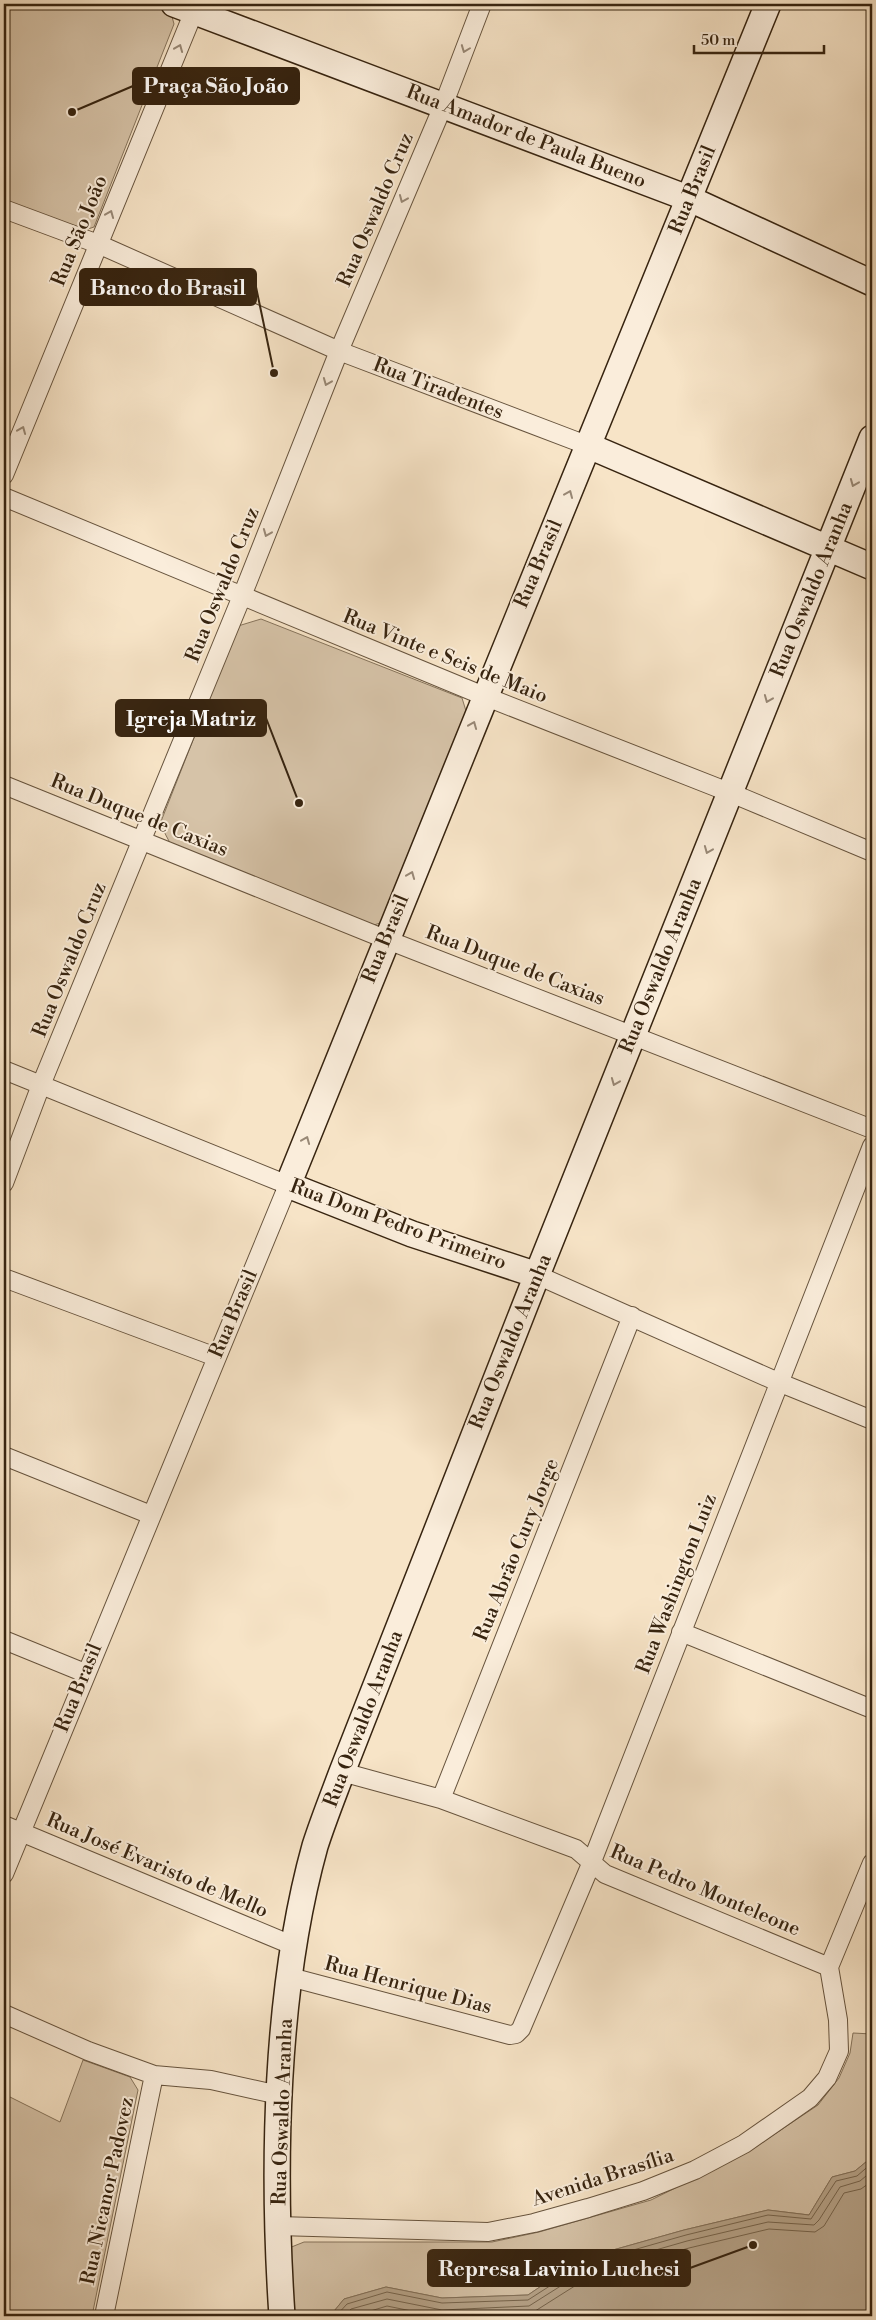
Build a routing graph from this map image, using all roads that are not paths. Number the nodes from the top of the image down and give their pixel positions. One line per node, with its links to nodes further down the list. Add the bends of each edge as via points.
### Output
1 (482, 4): 4 (street, Rua Oswaldo Cruz, one-way to 4)
2 (768, 4): 5 (street, Rua Brasil)
3 (188, 7): 4 (street, Rua Amador de Paula Bueno); 7 (street, Rua São João, one-way to 3)
4 (443, 106): 5 (street, Rua Amador de Paula Bueno); 9 (street, Rua Oswaldo Cruz, one-way to 9)
5 (690, 199): 8 (street, Rua Amador de Paula Bueno); 11 (street, Rua Brasil)
6 (4, 209): 7 (street, Rua Tiradentes)
7 (98, 244): 9 (street, Rua Tiradentes); 12 (street, Rua São João, one-way to 7)
8 (872, 283)
9 (339, 351): 11 (street, Rua Tiradentes); 16 (street, Rua Oswaldo Cruz, one-way to 16)
10 (872, 438): 14 (street, Rua Oswaldo Aranha, one-way to 14)
11 (589, 446): 14 (street, Rua Tiradentes); 17 (street, Rua Brasil, one-way to 11)
12 (4, 475)
13 (4, 496): 16 (street, Rua Vinte e Seis de Maio)
14 (828, 549): 15 (street, Rua Tiradentes); 19 (street, Rua Oswaldo Aranha, one-way to 19)
15 (872, 567)
16 (242, 596): 17 (street, Rua Vinte e Seis de Maio); 20 (street, Rua Oswaldo Cruz)
17 (484, 696): 19 (street, Rua Vinte e Seis de Maio); 22 (street, Rua Brasil, one-way to 17)
18 (4, 785): 20 (street, Rua Duque de Caxias)
19 (731, 793): 21 (street, Rua Vinte e Seis de Maio); 23 (street, Rua Oswaldo Aranha, one-way to 23)
20 (142, 841): 22 (street, Rua Duque de Caxias); 25 (street, Rua Oswaldo Cruz)
21 (872, 852)
22 (385, 939): 23 (street, Rua Duque de Caxias); 29 (street, Rua Brasil, one-way to 22)
23 (634, 1035): 26 (street, Rua Duque de Caxias); 30 (street, Rua Oswaldo Aranha, one-way to 30)
24 (4, 1070): 25 (street, Rua Dom Pedro Primeiro)
25 (41, 1085): 28 (street, Rua Oswaldo Cruz); 29 (street, Rua Dom Pedro Primeiro)
26 (872, 1129)
27 (872, 1146): 34 (street, Rua Washington Luiz)
28 (4, 1183)
29 (288, 1185): 30 (street, Rua Dom Pedro Primeiro, via 412,1234); 33 (street, Rua Brasil)
30 (537, 1275): 32 (street, Rua Dom Pedro Primeiro); 42 (street, Rua Oswaldo Aranha)
31 (4, 1278): 33 (street)
32 (632, 1316): 34 (street, Rua Dom Pedro Primeiro); 43 (street, Rua Abrão Cury Jorge)
33 (216, 1357): 37 (street, Rua Brasil)
34 (778, 1382): 35 (street, Rua Dom Pedro Primeiro); 38 (street, Rua Washington Luiz)
35 (872, 1420)
36 (4, 1456): 37 (street)
37 (151, 1515): 40 (street, Rua Brasil)
38 (681, 1632): 41 (street); 46 (street, Rua Washington Luiz)
39 (4, 1640): 40 (street)
40 (85, 1673): 44 (street, Rua Brasil)
41 (872, 1709)
42 (342, 1772): 43 (street, Rua Pedro Monteleone); 48 (street, Rua Oswaldo Aranha, via 316,1846)
43 (441, 1799): 46 (street, Rua Pedro Monteleone, via 576,1849)
44 (12, 1828): 47 (street, Rua Brasil); 48 (street, Rua José Evaristo de Mello)
45 (872, 1863): 49 (street)
46 (592, 1864): 49 (street, Rua Pedro Monteleone, via 605,1874); 52 (street, Rua Washington Luiz, via 521,2029)
47 (4, 1874)
48 (294, 1946): 50 (street, Rua Oswaldo Aranha)
49 (828, 1967): 55 (street, Avenida Brasília, via 838,2020 839,2051 827,2078 810,2098 744,2144 695,2170 588,2208 488,2232)
50 (290, 1976): 52 (street, Rua Henrique Dias); 54 (street, Rua Oswaldo Aranha)
51 (4, 2014): 53 (street, via 88,2051)
52 (516, 2034)
53 (154, 2075): 54 (street, via 211,2080); 57 (street, Rua Nicanor Padovez)
54 (279, 2095): 55 (street, Rua Oswaldo Aranha)
55 (278, 2226): 56 (street, Rua Oswaldo Aranha)
56 (280, 2275): 58 (street, Rua Oswaldo Aranha); 59 (street, Rua Oswaldo Aranha)
57 (104, 2316)
58 (273, 2316)
59 (282, 2316)

